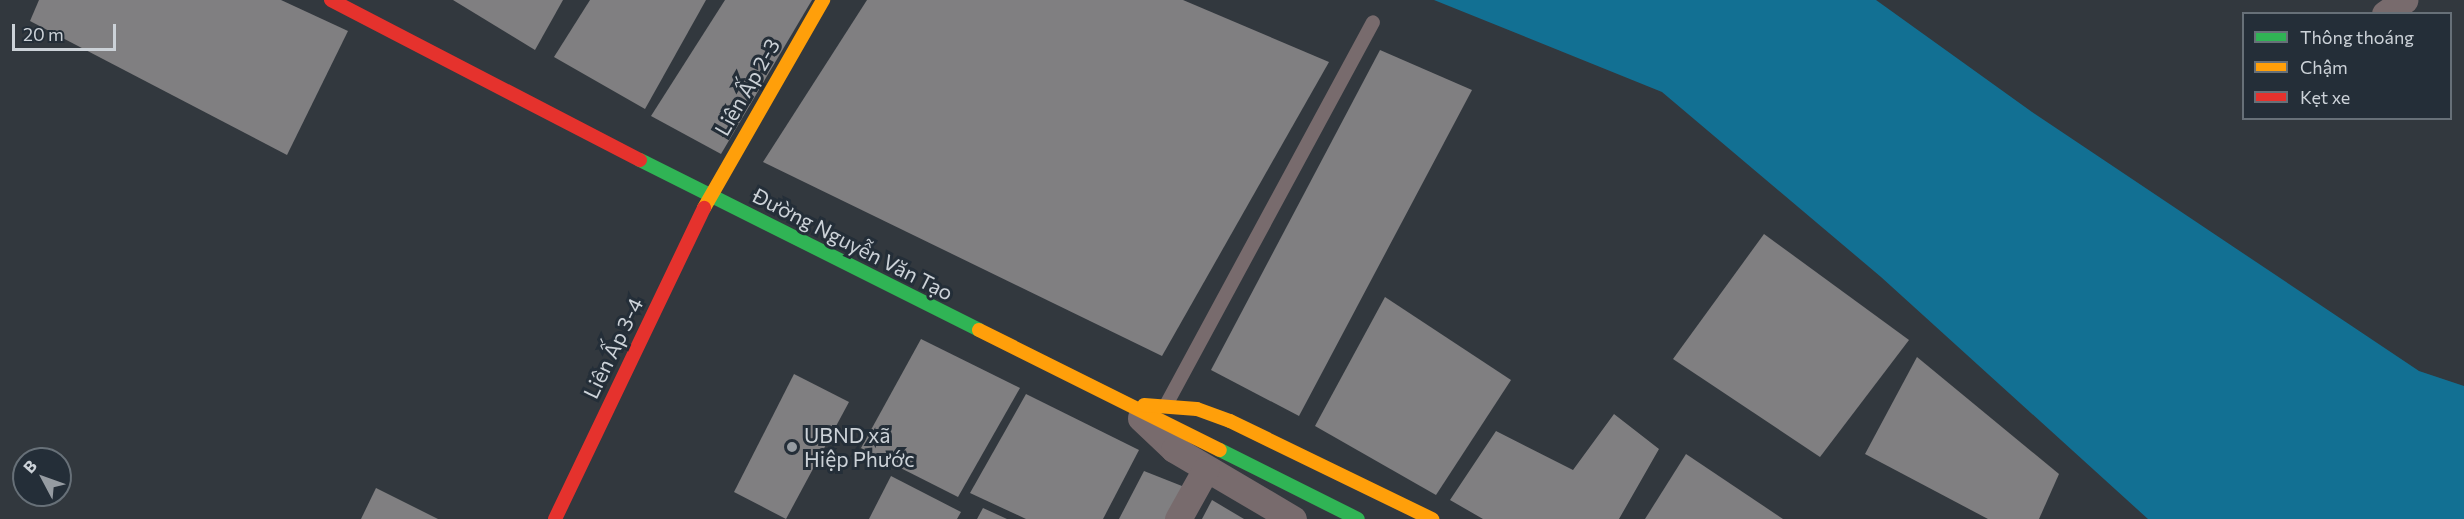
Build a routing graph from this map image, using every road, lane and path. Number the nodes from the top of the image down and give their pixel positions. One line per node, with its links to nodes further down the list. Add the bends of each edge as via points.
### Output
1 (332, 0): 6 (main road, Đường Nguyễn Văn Tạo)
2 (823, 0): 6 (main road, Liên Ấp 2-3)
3 (2404, 0): 4 (street)
4 (2388, 12)
5 (1373, 22): 8 (lane)
6 (710, 196): 7 (main road, Đường Nguyễn Văn Tạo); 10 (main road, Liên Ấp 3-4)
7 (1127, 404): 8 (main road); 9 (street, via 1174,449); 13 (main road, Đường Nguyễn Văn Tạo)
8 (1165, 407): 14 (main road, via 1197,409 1230,421)
9 (1206, 469): 11 (street); 12 (street)
10 (555, 519)
11 (1178, 519)
12 (1293, 519)
13 (1358, 519)
14 (1432, 519)

